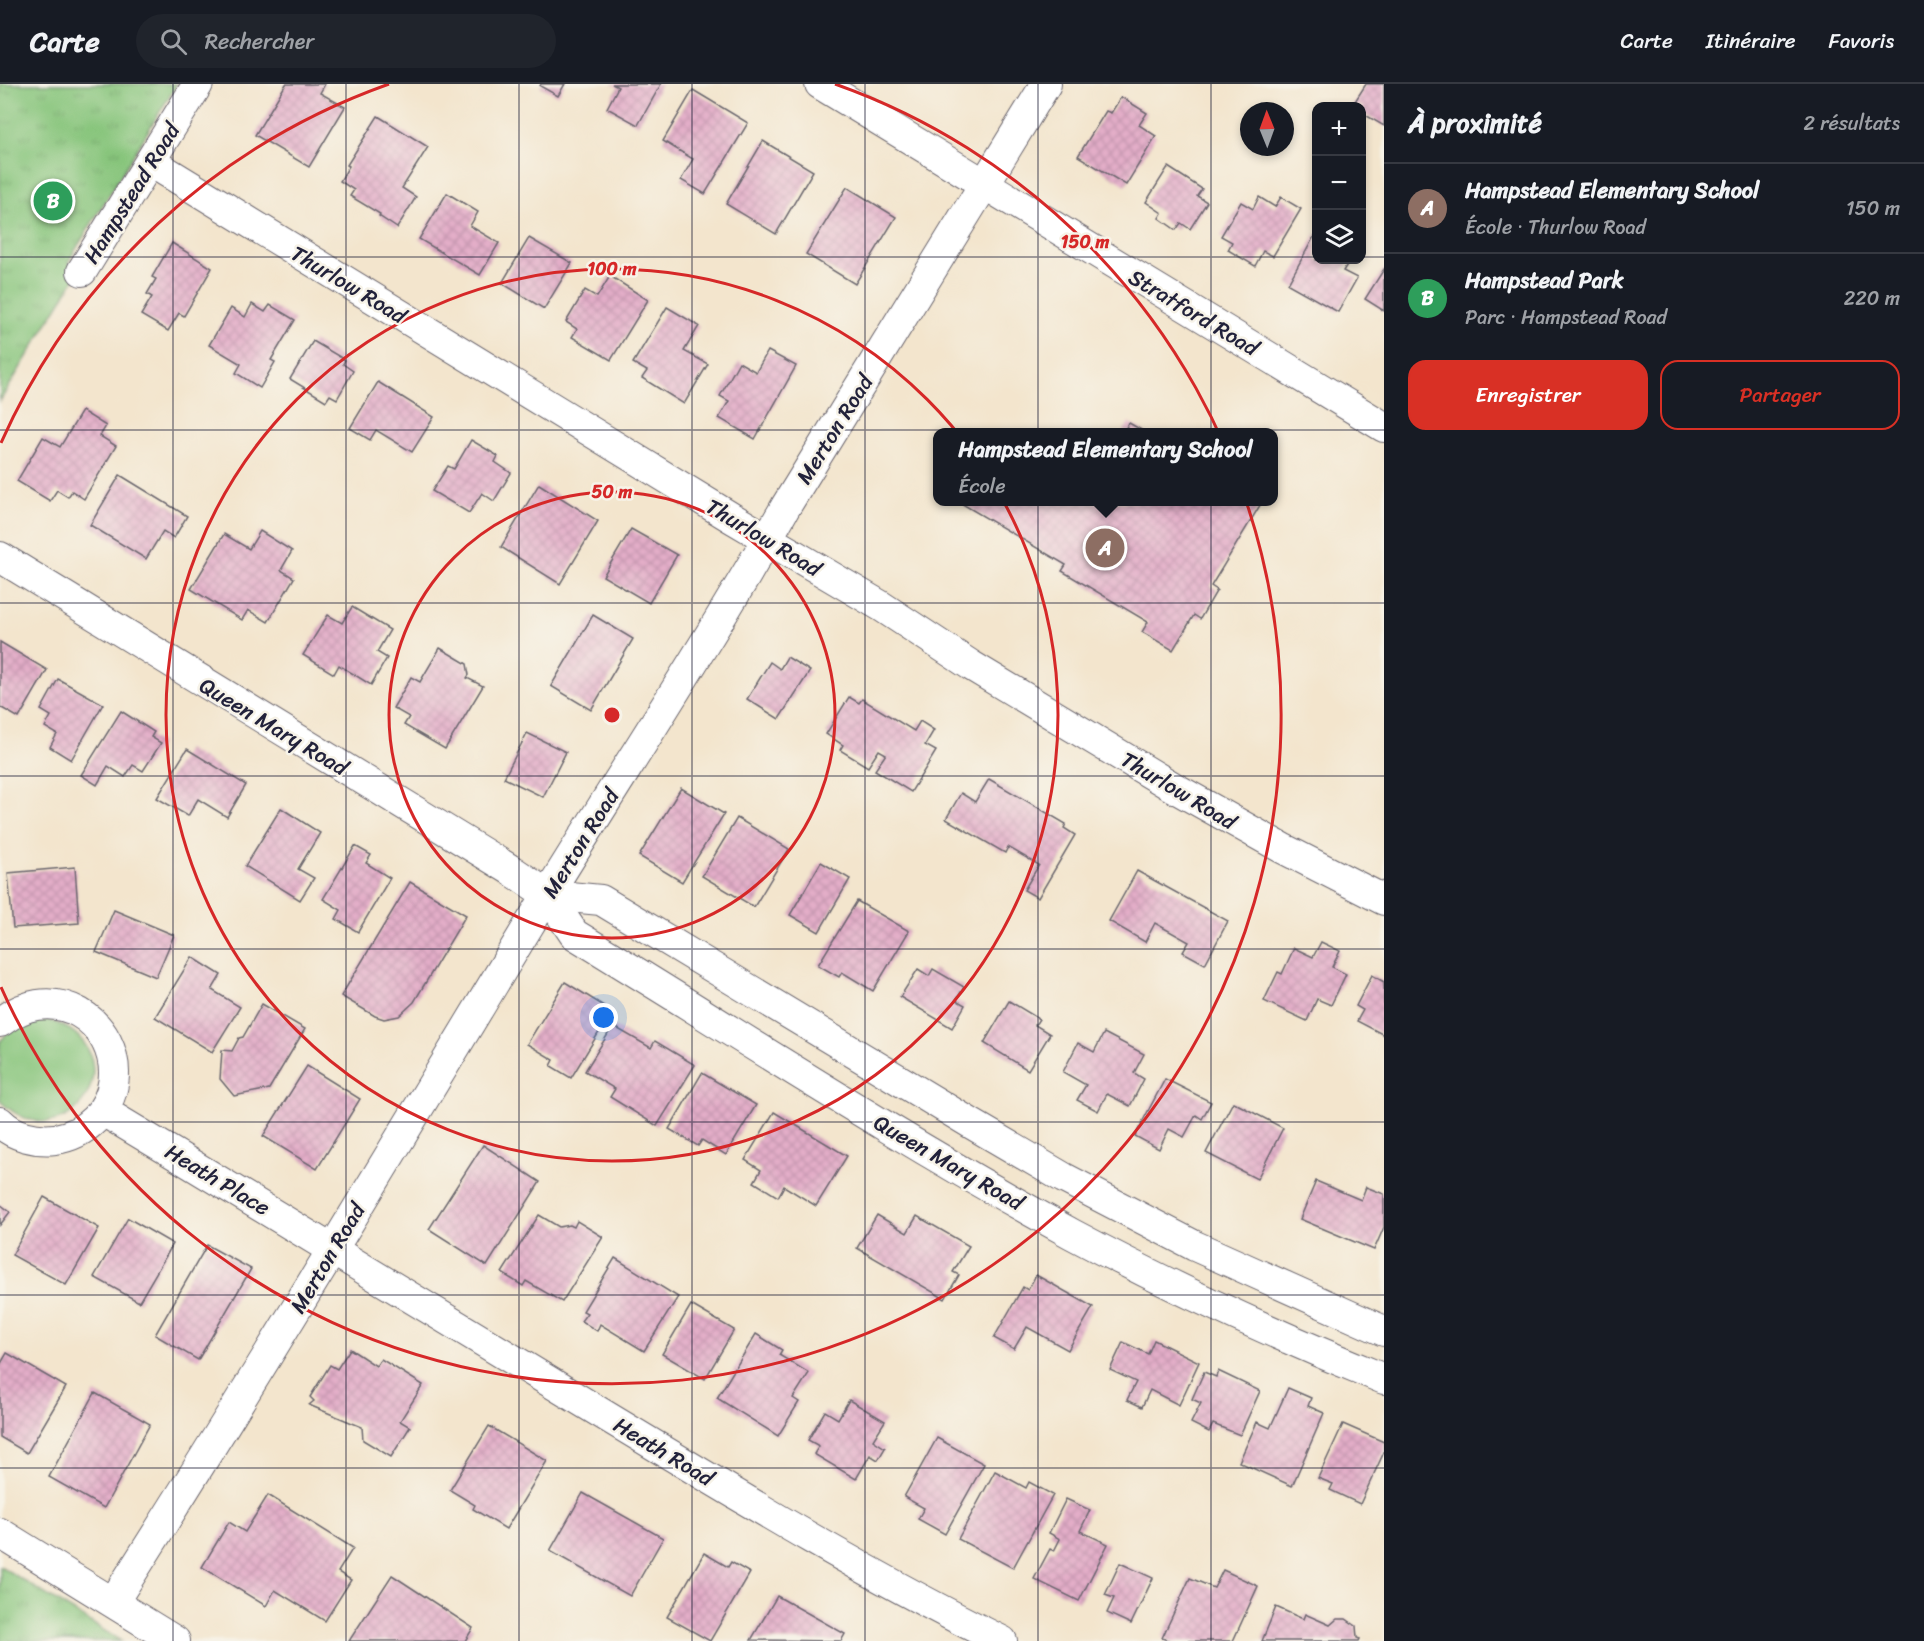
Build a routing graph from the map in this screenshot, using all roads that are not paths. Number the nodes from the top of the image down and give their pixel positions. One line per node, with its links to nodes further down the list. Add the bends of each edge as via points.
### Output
1 (198, 84): 4 (street, Hampstead Road)
2 (820, 84): 5 (street, Stratford Road)
3 (1046, 84): 5 (street, Merton Road)
4 (151, 162): 6 (street, Hampstead Road); 8 (street, Thurlow Road)
5 (985, 185): 7 (street, Stratford Road); 8 (street, Merton Road)
6 (82, 271)
7 (1384, 427)
8 (768, 538): 10 (street, Merton Road); 11 (street, Thurlow Road, via 1192,798)
9 (0, 557): 10 (street, Queen Mary Road)
10 (548, 894): 15 (street, Queen Mary Road, via 601,900 1014,1150); 16 (street, Merton Road); 17 (street, Queen Mary Road, via 574,934 888,1127)
11 (1384, 900)
12 (0, 1022): 13 (street, via 15,1011 59,1005 80,1013 98,1027 110,1046 114,1068 112,1090)
13 (103, 1111): 14 (street, via 87,1127 67,1137 45,1140 22,1136); 16 (street, Heath Place)
14 (0, 1122)
15 (1163, 1230): 17 (street); 18 (street, Queen Mary Road)
16 (332, 1249): 21 (street, Merton Road); 23 (street, Heath Road, via 791,1529)
17 (1142, 1270): 19 (street, Queen Mary Road)
18 (1384, 1331)
19 (1384, 1379)
20 (0, 1533): 21 (street)
21 (114, 1601): 22 (street)
22 (175, 1641)
23 (1002, 1641)

